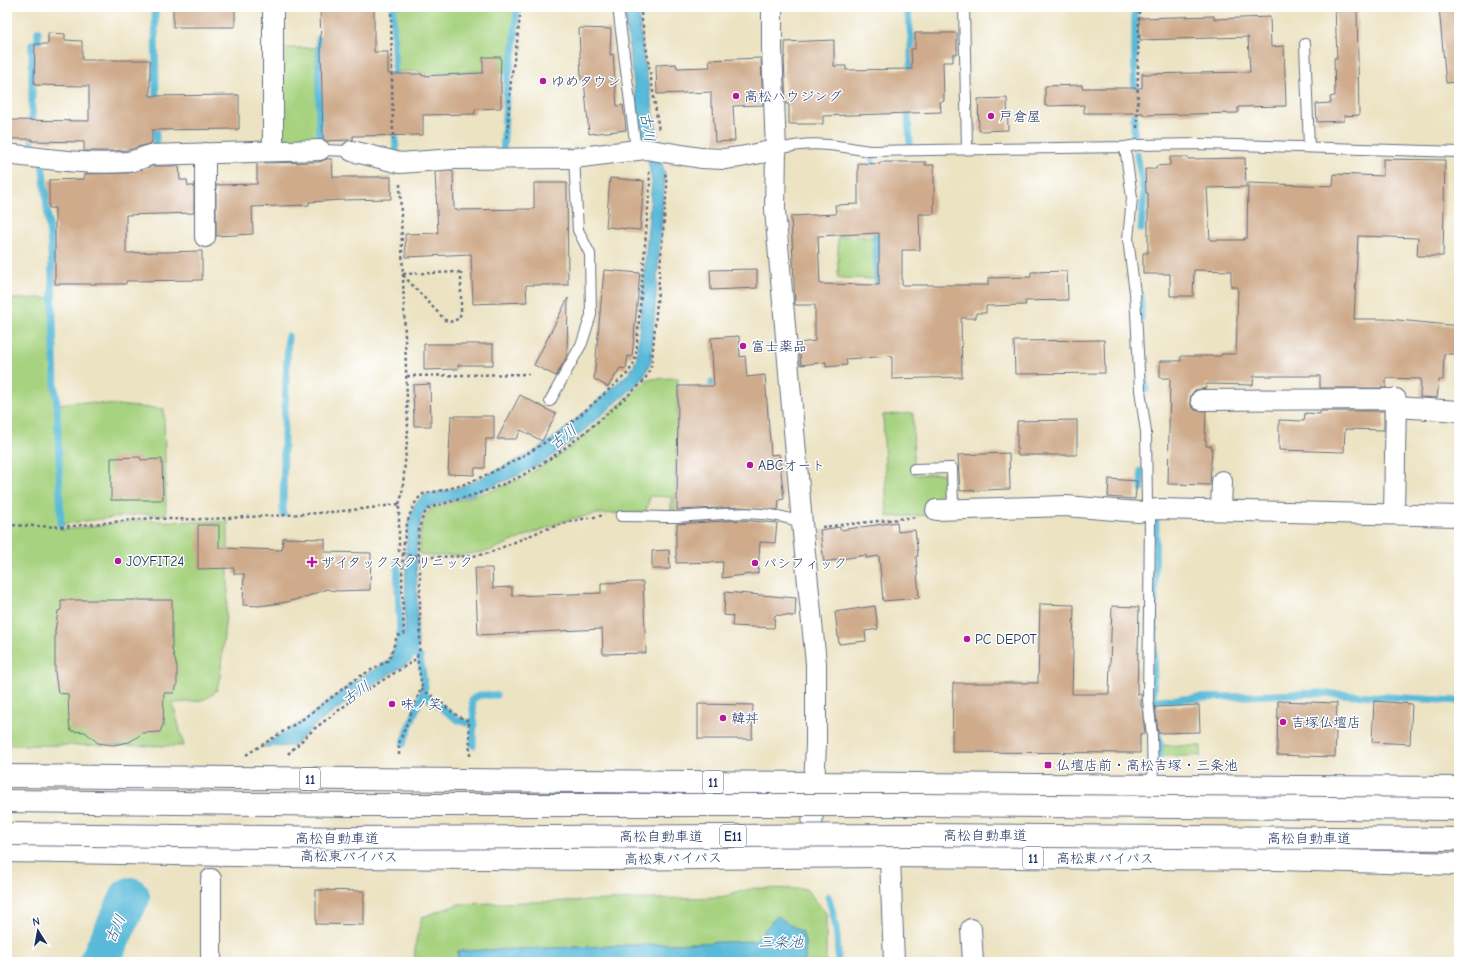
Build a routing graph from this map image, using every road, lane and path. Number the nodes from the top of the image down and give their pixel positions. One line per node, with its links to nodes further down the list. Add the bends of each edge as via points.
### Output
1 (273, 7): 17 (street)
2 (391, 7): 24 (path, via 393,153)
3 (521, 7): 22 (path, via 511,86)
4 (618, 7): 15 (lane)
5 (640, 7): 15 (path)
6 (772, 7): 16 (street)
7 (964, 7): 13 (lane)
8 (1139, 7): 10 (path)
9 (1305, 44): 12 (lane)
10 (1137, 145): 11 (lane); 12 (lane, via 1202,144)
11 (1125, 147): 13 (lane); 37 (lane, via 1132,198 1128,239 1135,292 1140,390 1146,432)
12 (1309, 148): 19 (lane)
13 (967, 149): 16 (lane, via 869,151 811,144)
14 (320, 150): 17 (street); 18 (lane)
15 (648, 150): 16 (street, via 701,158 724,158); 23 (street); 44 (path, via 667,186 652,360 647,376 642,383 546,462 492,489 432,506 422,518); 49 (path, via 650,184 636,356 628,374 534,450 470,482 420,496 406,524 403,561 404,634 397,636 389,660 357,678 303,719)
16 (776, 150): 42 (street, via 775,210)
17 (274, 151): 20 (street)
18 (352, 151): 24 (street)
19 (1459, 152)
20 (205, 153): 21 (street, via 150,156 128,162 51,160); 25 (street)
21 (7, 154)
22 (506, 158): 23 (street); 24 (street)
23 (574, 158): 30 (lane, via 578,230 590,254 591,315 582,343)
24 (400, 163): 26 (path)
25 (205, 237)
26 (402, 274): 26 (path, via 444,320 453,322 459,318 461,272); 28 (path)
27 (529, 374): 28 (path)
28 (407, 376): 35 (path, via 407,446)
29 (1201, 400): 31 (street, via 1396,398)
30 (550, 401)
31 (1396, 407): 32 (street); 39 (street)
32 (1459, 411)
33 (914, 470): 36 (lane, via 952,468)
34 (1222, 481): 38 (street)
35 (399, 504): 43 (path, via 370,509 240,518 152,518 62,527); 44 (path, via 399,551 406,556)
36 (944, 510): 37 (street, via 1066,506 1139,512); 42 (path, via 930,517 813,528)
37 (1148, 510): 38 (street); 54 (lane, via 1148,700)
38 (1221, 510): 39 (street)
39 (1394, 514): 41 (street)
40 (621, 516): 42 (lane, via 676,517 748,513 770,514); 44 (path, via 595,515 572,521 484,554 462,557)
41 (1459, 516)
42 (802, 523): 53 (street, via 817,669)
43 (7, 525)
44 (419, 556): 45 (path, via 420,648)
45 (417, 656): 46 (path); 47 (path, via 412,662 358,695 314,729)
46 (421, 689): 48 (path, via 399,743); 50 (path, via 457,717 469,721)
47 (288, 754)
48 (399, 755)
49 (246, 756)
50 (470, 756)
51 (7, 776): 52 (highway, 11)
52 (612, 781): 53 (highway, 11); 56 (highway, via 545,800)
53 (814, 783): 54 (highway, 11); 63 (street)
54 (1153, 785): 55 (highway, 11)
55 (1459, 788)
56 (7, 795)
57 (7, 801): 58 (highway, 高松自動車道 / E11, bridge, via 350,805 918,805)
58 (1459, 809)
59 (7, 834): 61 (highway, 高松自動車道 / E11, bridge, via 351,838 917,835)
60 (7, 839): 65 (highway, via 351,843 546,842)
61 (1459, 839)
62 (7, 851): 65 (highway, 高松東バイパス / 11)
63 (811, 857): 64 (highway, 高松東バイパス / 11); 65 (highway, 高松東バイパス / 11)
64 (890, 857): 66 (highway, 高松東バイパス / 11, via 1276,859); 70 (street)
65 (607, 859)
66 (1459, 864)
67 (211, 879): 69 (street)
68 (971, 928): 71 (street)
69 (211, 962)
70 (894, 962)
71 (973, 962)

